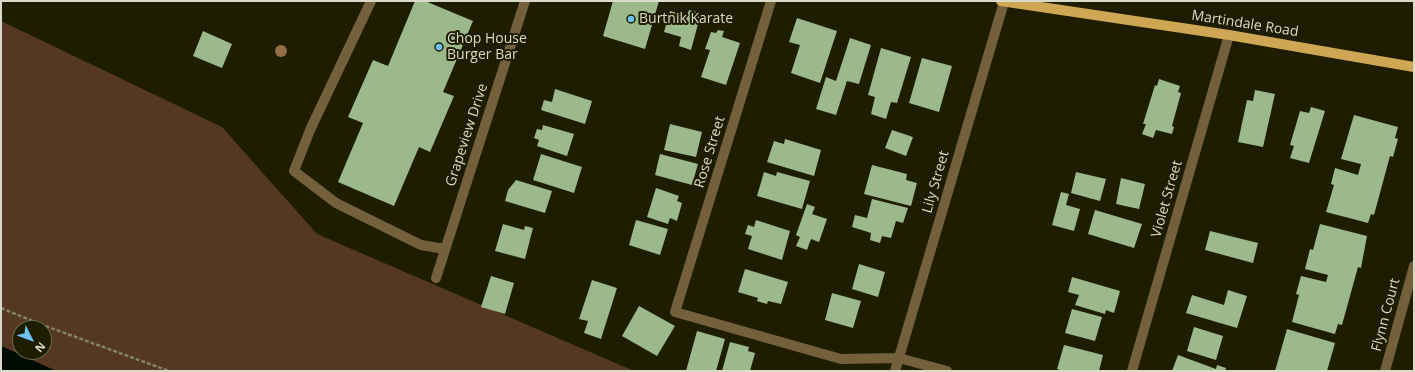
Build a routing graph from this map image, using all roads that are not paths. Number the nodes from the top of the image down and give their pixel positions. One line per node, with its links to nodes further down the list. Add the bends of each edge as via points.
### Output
1 (371, 1): 7 (street, via 310,130 294,171 336,203 421,244)
2 (525, 1): 7 (street, Grapeview Drive)
3 (771, 1): 10 (street, Rose Street, via 675,312 841,359)
4 (1002, 1): 5 (main road, Martindale Road); 10 (street, Lily Street)
5 (1230, 36): 6 (main road, Martindale Road); 13 (street, Violet Street)
6 (1414, 67)
7 (445, 249): 9 (street, Grapeview Drive)
8 (1414, 266): 14 (street, Flynn Court)
9 (436, 278)
10 (899, 358): 11 (street, Lily Street); 12 (street)
11 (895, 371)
12 (947, 371)
13 (1132, 371)
14 (1385, 371)

